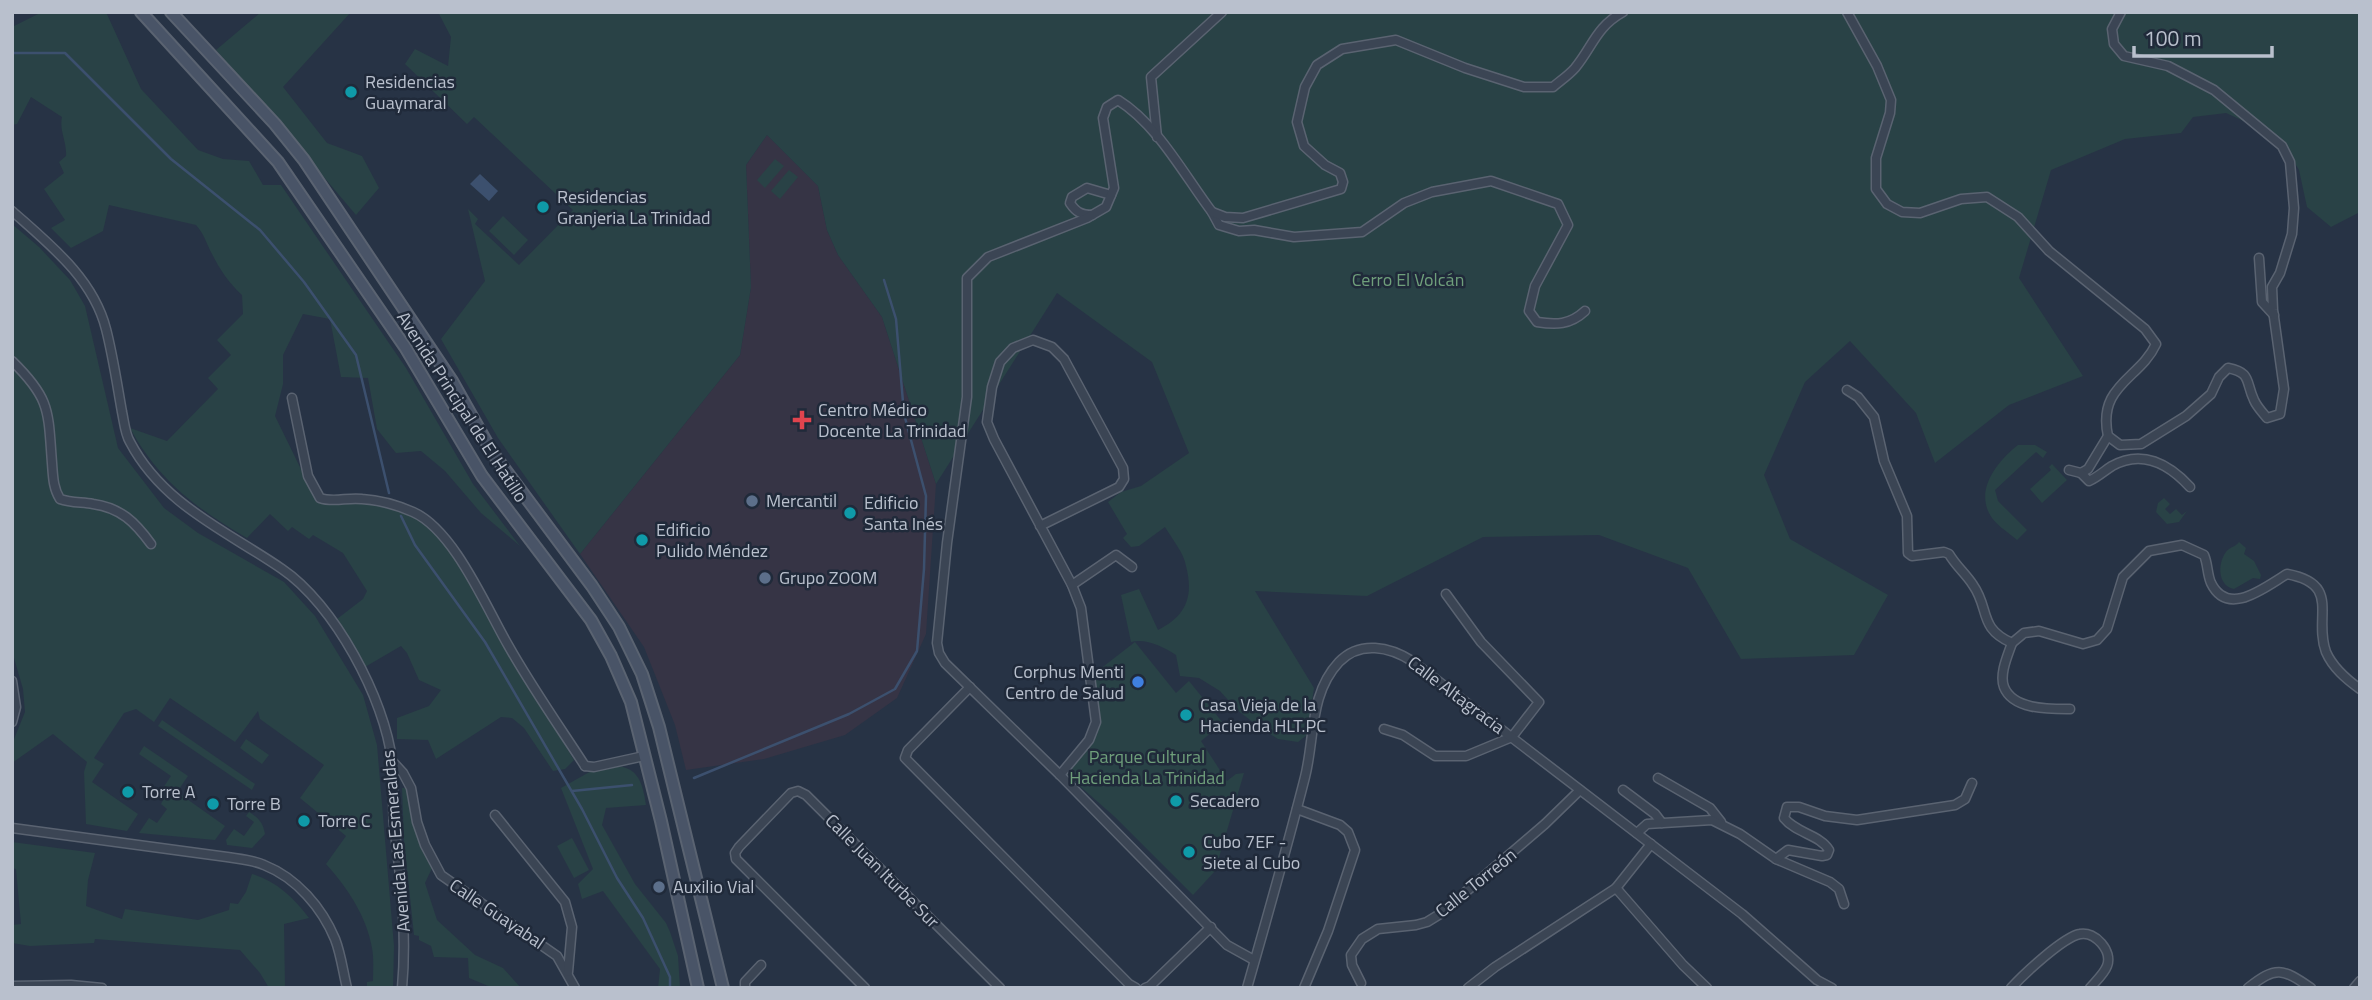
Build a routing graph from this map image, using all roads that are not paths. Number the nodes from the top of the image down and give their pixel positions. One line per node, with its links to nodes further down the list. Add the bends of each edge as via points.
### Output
1 (141, 12): 35 (main road, Avenida Principal de El Hatillo, via 278,162 405,347 482,476 591,620 622,678)
2 (171, 12): 64 (main road, Avenida Principal de El Hatillo, via 304,160 452,380 492,452 620,627 659,727)
3 (1222, 12): 7 (street, via 1151,77)
4 (1623, 12): 10 (street, via 1595,35 1575,67 1553,87 1524,87 1396,40 1342,50 1317,65 1305,87 1297,122 1304,146 1340,173 1341,189 1244,218)
5 (1847, 12): 18 (street, via 1891,100 1876,158 1876,189 1887,204 1902,212 1920,213 1961,199 1987,197 2018,217 2049,251 2146,329 2156,344 2150,358 2123,380 2113,395 2105,421)
6 (2121, 12): 14 (street, via 2112,29 2114,44 2124,55 2168,66 2214,90 2282,146 2290,162 2294,208 2292,234 2272,287)
7 (1157, 137): 8 (street, via 1118,100 1107,107 1103,118 1114,188); 10 (street)
8 (1111, 195): 11 (street, via 1106,207); 11 (street, via 1087,188 1072,197 1074,210)
9 (12, 211): 36 (street, Avenida Las Esmeraldas, via 64,258 92,297 106,326 128,440 172,496 284,570 318,602 366,676 378,703)
10 (1212, 212): 13 (street, via 1219,225 1239,231 1294,237 1354,233 1432,192 1491,181 1558,204 1569,225 1535,286 1529,311 1536,322 1573,321)
11 (1092, 215): 29 (street, via 988,257 967,278 967,397 937,643 944,663)
12 (2259, 258): 14 (street, via 2262,302)
13 (1585, 311)
14 (2274, 315): 18 (street, via 2284,389 2280,414 2267,418 2254,401 2249,380 2241,370 2228,368 2211,394 2186,416 2141,444 2120,445)
15 (12, 361): 23 (street, via 39,389 44,401 53,483 60,499 124,513)
16 (1847, 390): 27 (street, via 1874,417 1884,461 1907,516 1908,553 1950,554 1975,587 1987,622 1998,637)
17 (292, 398): 35 (street, via 307,477 320,498 360,498 416,513 438,531 471,574 508,646 585,766)
18 (2108, 436): 20 (street)
19 (2069, 470): 20 (street)
20 (2081, 474): 21 (street, via 2089,481 2122,462 2152,459)
21 (2190, 487)
22 (1040, 526): 22 (street, via 987,422 1000,362 1013,348 1033,340 1052,347 1064,359 1115,451 1124,479 1119,487); 25 (street)
23 (151, 544)
24 (1132, 567): 25 (street, via 1116,555)
25 (1072, 585): 37 (street, via 1083,615 1096,722 1089,740)
26 (1446, 594): 34 (street, via 1488,650 1539,702)
27 (2012, 643): 30 (street, via 2024,633 2039,631 2083,644 2097,640 2107,629 2123,577 2149,551 2182,545 2204,555 2210,581 2220,596 2232,600 2250,596 2287,574 2314,584 2324,605 2325,650 2333,665); 31 (street, via 2003,685 2010,696 2023,704)
28 (12, 681): 32 (street, via 16,707)
29 (970, 687): 37 (street); 68 (street, via 905,758)
30 (2360, 689)
31 (2070, 709)
32 (12, 722)
33 (1384, 729): 34 (street, via 1443,758 1466,757)
34 (1512, 737): 40 (street, Calle Altagracia); 42 (street, Calle Altagracia, via 1401,654 1358,649 1340,661 1323,685)
35 (644, 755): 63 (main road, Avenida Principal de El Hatillo)
36 (392, 761): 55 (street, Calle Guayabal, via 411,788 417,822 440,875 548,949); 61 (street, Avenida Las Esmeraldas, via 405,954)
37 (1060, 775): 52 (street)
38 (1658, 778): 45 (street, via 1710,808)
39 (1972, 783): 49 (street, via 1965,799 1955,805 1857,820 1787,807 1787,823 1829,850 1822,856 1788,850)
40 (1580, 790): 47 (street, Calle Altagracia); 57 (street, Calle Torreón, via 1440,914 1416,925 1378,929 1362,939 1351,955)
41 (1623, 790): 44 (street)
42 (1297, 810): 53 (street, Calle Altagracia); 71 (street, via 1340,825 1348,832 1354,850)
43 (495, 815): 55 (street, via 565,902 572,928)
44 (1662, 822): 45 (street, via 1712,820); 47 (street, via 1647,824)
45 (1723, 824): 49 (street)
46 (12, 828): 60 (street, via 227,857 276,871 302,890 323,914 337,942)
47 (1637, 833): 48 (street, Calle Altagracia)
48 (1651, 844): 50 (street); 74 (street, Calle Altagracia)
49 (1776, 859): 51 (street, via 1830,882 1839,888)
50 (1616, 888): 72 (street); 73 (street)
51 (1844, 904)
52 (1211, 927): 53 (street, via 1227,945); 69 (street)
53 (1254, 960): 70 (street, Calle Altagracia)
54 (761, 965): 65 (street)
55 (568, 972): 62 (street, Calle Guayabal)
56 (2360, 981): 79 (street)
57 (1361, 983)
58 (12, 986): 59 (street)
59 (102, 988)
60 (347, 988)
61 (402, 988)
62 (575, 988)
63 (698, 988)
64 (723, 988)
65 (745, 988)
66 (865, 988): 67 (street, Calle Juan Iturbe Sur, via 736,859 735,853 791,793 806,795)
67 (1000, 988)
68 (1136, 988)
69 (1145, 988)
70 (1247, 988)
71 (1304, 988)
72 (1468, 988)
73 (1707, 988)
74 (1832, 988)
75 (2011, 988): 76 (street, via 2070,938 2088,934 2099,941 2108,959)
76 (2090, 988)
77 (2248, 988): 78 (street, via 2275,971)
78 (2311, 988)
79 (2354, 988)

